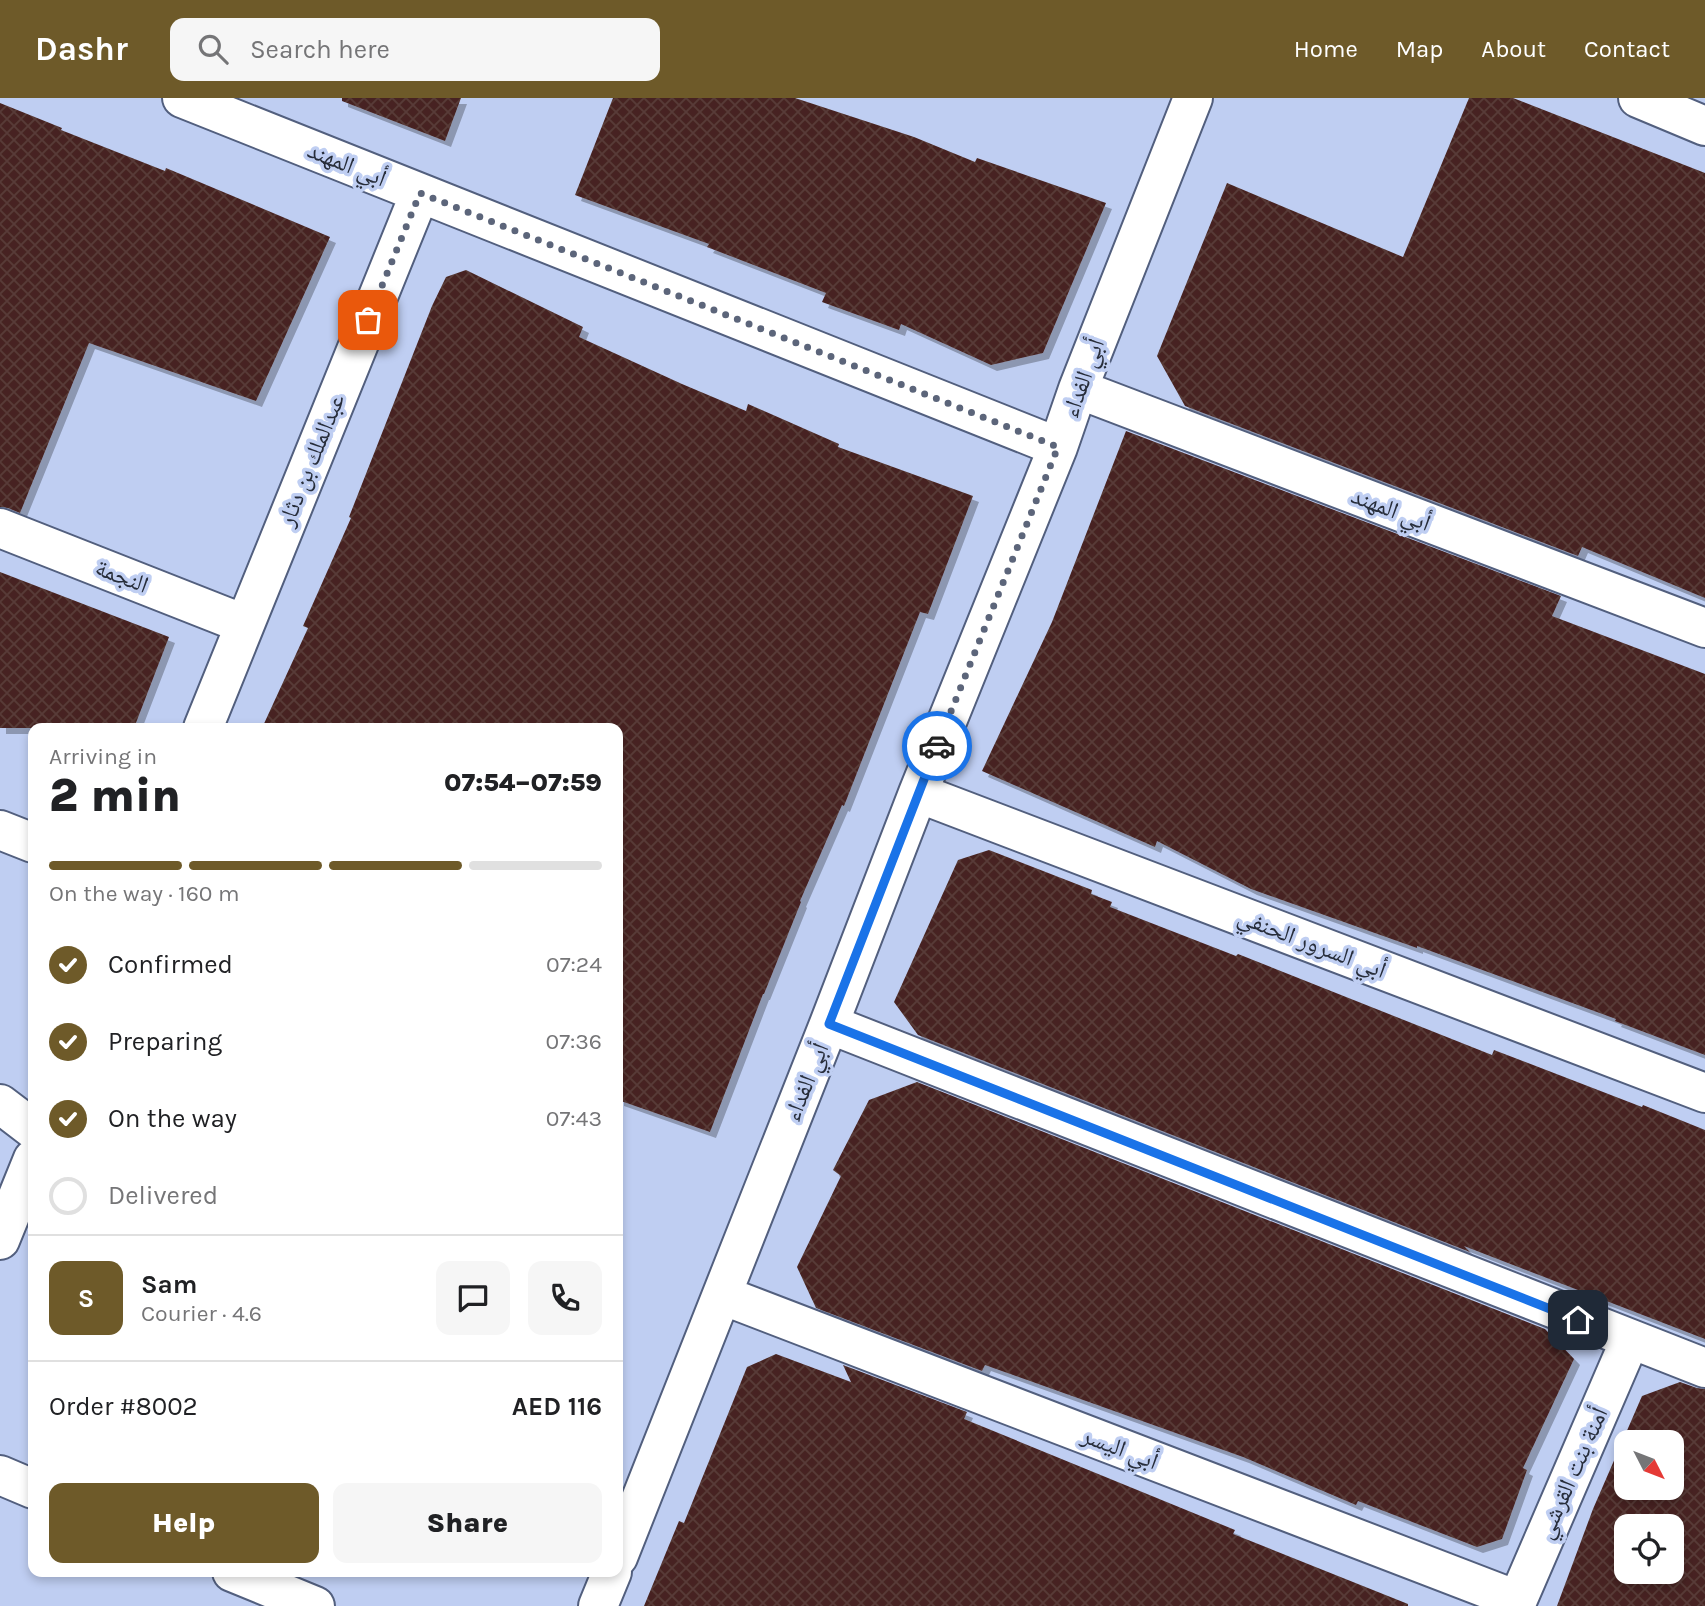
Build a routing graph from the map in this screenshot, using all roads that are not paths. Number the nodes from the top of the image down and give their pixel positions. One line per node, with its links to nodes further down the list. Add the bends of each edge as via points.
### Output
1 (182, 98): 5 (street, أبي المهند)
2 (1193, 98): 6 (street, أبي الفداء)
3 (1638, 98): 4 (street)
4 (1705, 126)
5 (420, 193): 7 (street, أبي المهند); 9 (street, عبدالملك بن دثار)
6 (1078, 389): 7 (street, أبي الفداء); 10 (street, أبي المهند)
7 (1058, 447): 12 (street, أبي الفداء)
8 (0, 528): 9 (street, النجمة)
9 (244, 624): 11 (street, عبدالملك بن دثار)
10 (1705, 628)
11 (205, 723)
12 (918, 793): 15 (street, أبي الفداء); 16 (street, أبي السرور الحنفي)
13 (0, 830): 14 (street)
14 (28, 841)
15 (829, 1024): 21 (street, أبي الفداء); 22 (street)
16 (1705, 1093)
17 (0, 1104): 18 (street)
18 (28, 1125)
19 (28, 1171): 20 (street)
20 (0, 1240)
21 (722, 1295): 26 (street, أبي الفداء); 29 (street, أبي اليسر)
22 (1630, 1340): 23 (street); 29 (street, أمنة بنت القرشي)
23 (1705, 1368)
24 (0, 1475): 25 (street)
25 (28, 1487)
26 (623, 1544)
27 (244, 1577): 30 (street)
28 (610, 1577): 31 (street)
29 (1516, 1603)
30 (315, 1606)
31 (598, 1606)

